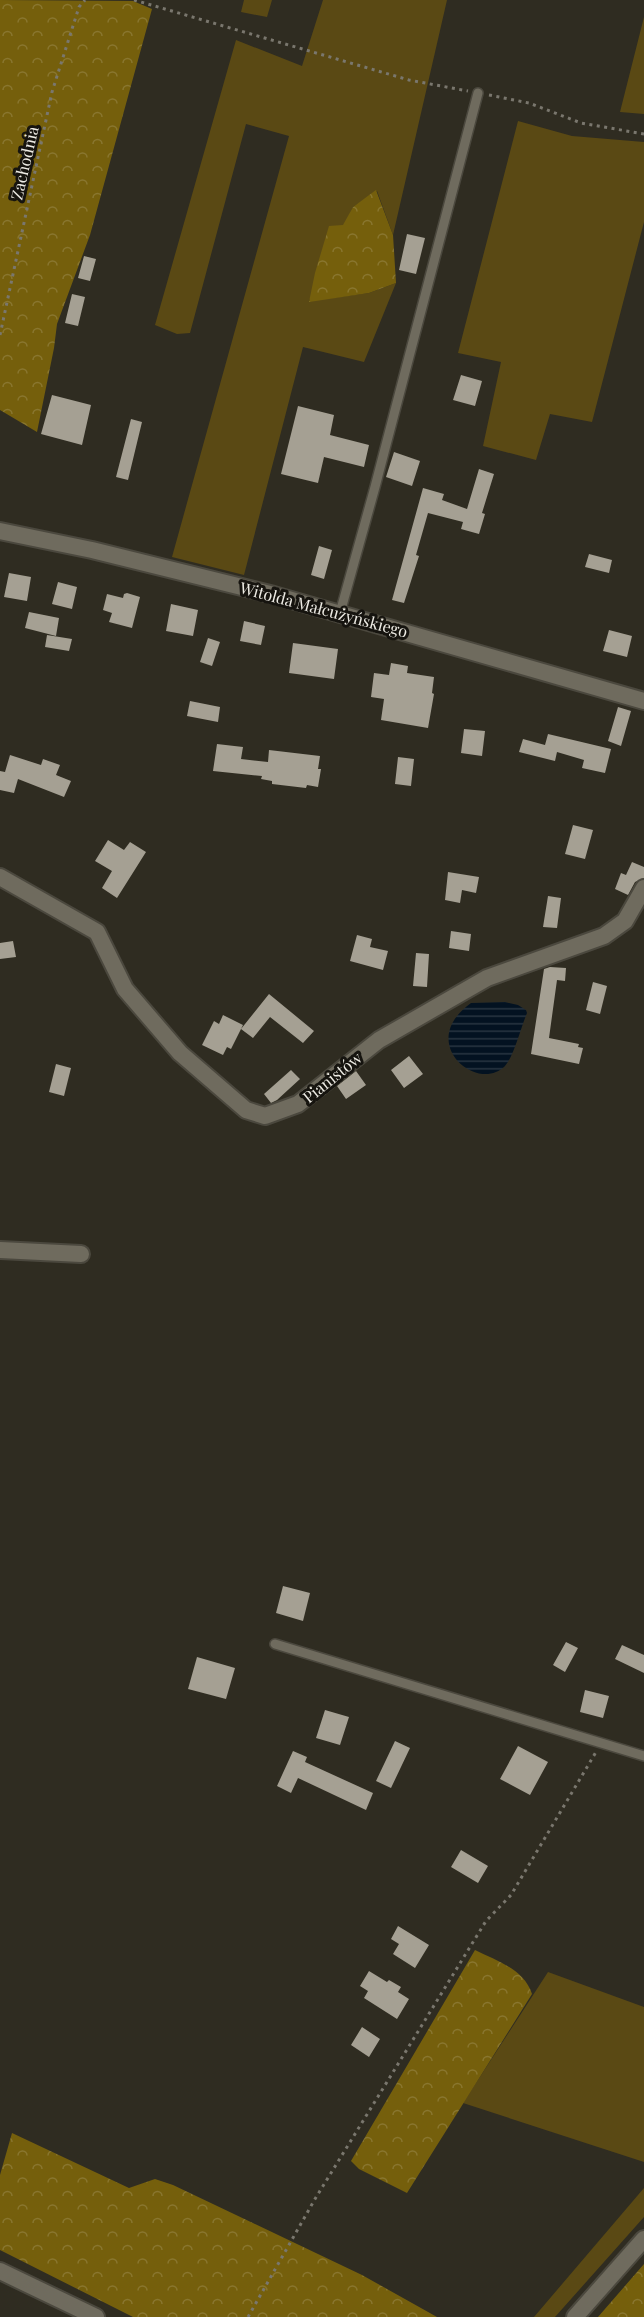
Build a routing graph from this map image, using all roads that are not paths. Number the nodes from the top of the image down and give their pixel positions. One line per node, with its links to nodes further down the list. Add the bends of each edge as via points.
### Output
1 (478, 93): 3 (lane)
2 (0, 531): 3 (street, Witolda Małcużyńskiego, via 209,578)
3 (340, 613): 4 (street, Witolda Małcużyńskiego)
4 (644, 701)
5 (0, 878): 6 (street, Pianistów, via 97,932 125,989 180,1053 246,1110 265,1116 298,1104 379,1040 487,978 604,936 625,921)
6 (644, 888)
7 (0, 1250): 8 (street)
8 (81, 1254)
9 (275, 1644): 10 (lane)
10 (644, 1756)
11 (644, 2239): 14 (street)
12 (0, 2271): 13 (street)
13 (96, 2317)
14 (575, 2317)

